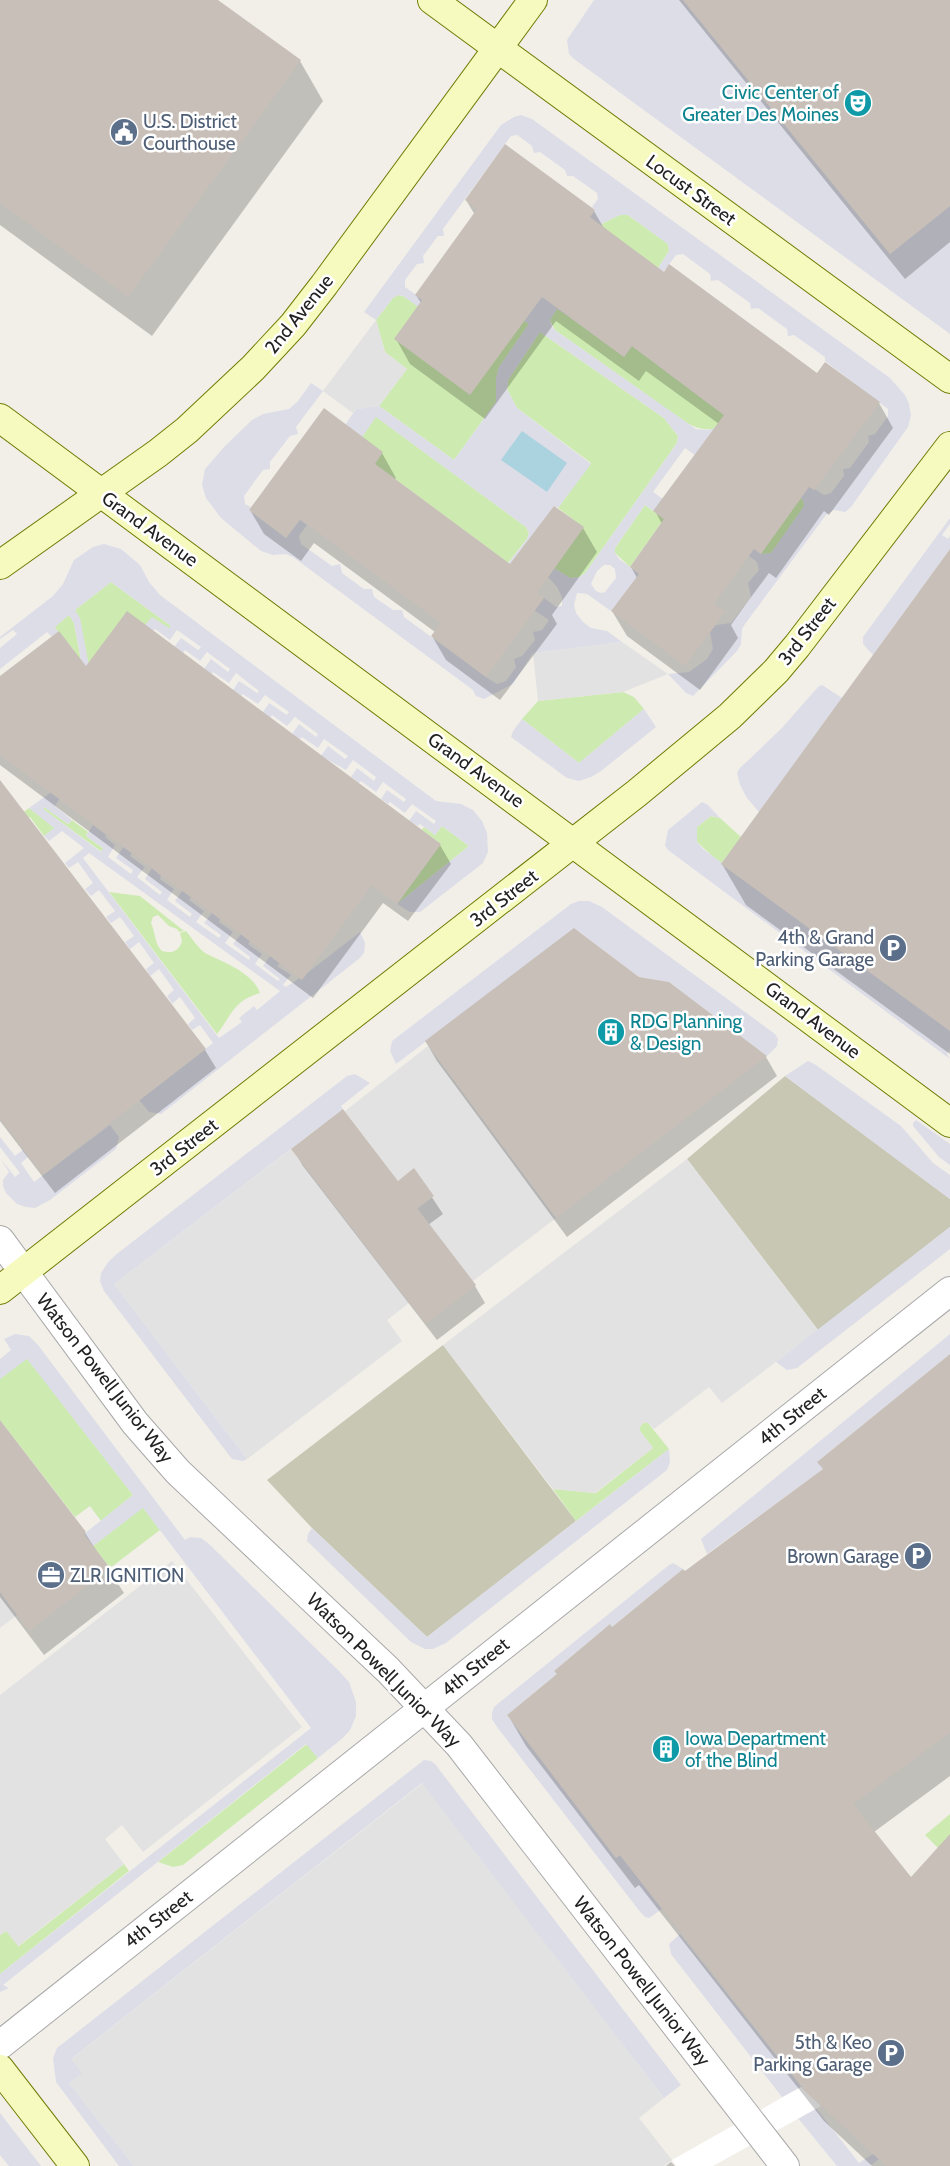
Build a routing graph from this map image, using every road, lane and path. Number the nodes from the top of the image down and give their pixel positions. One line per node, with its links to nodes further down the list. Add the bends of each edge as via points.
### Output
1 (432, 0): 3 (main road, Locust Street)
2 (532, 0): 3 (main road, 2nd Avenue)
3 (497, 48): 4 (main road, Locust Street); 7 (main road, 2nd Avenue, via 293,325 254,368 187,430)
4 (950, 379)
5 (0, 418): 7 (main road, Grand Avenue)
6 (950, 446): 9 (main road, 3rd Street, via 776,671 730,716)
7 (101, 493): 8 (main road, 2nd Avenue); 9 (main road, Grand Avenue)
8 (0, 565)
9 (575, 842): 10 (main road, Grand Avenue); 12 (main road, 3rd Street)
10 (950, 1123)
11 (0, 1240): 12 (street, Watson Powell Junior Way)
12 (24, 1272): 13 (main road, 3rd Street); 15 (street, Watson Powell Junior Way, via 152,1444)
13 (0, 1290)
14 (950, 1291): 15 (street, 4th Street)
15 (425, 1707): 16 (street, 4th Street); 19 (street, Watson Powell Junior Way, via 459,1745)
16 (0, 2044)
17 (0, 2069): 18 (main road)
18 (75, 2166)
19 (785, 2166)

